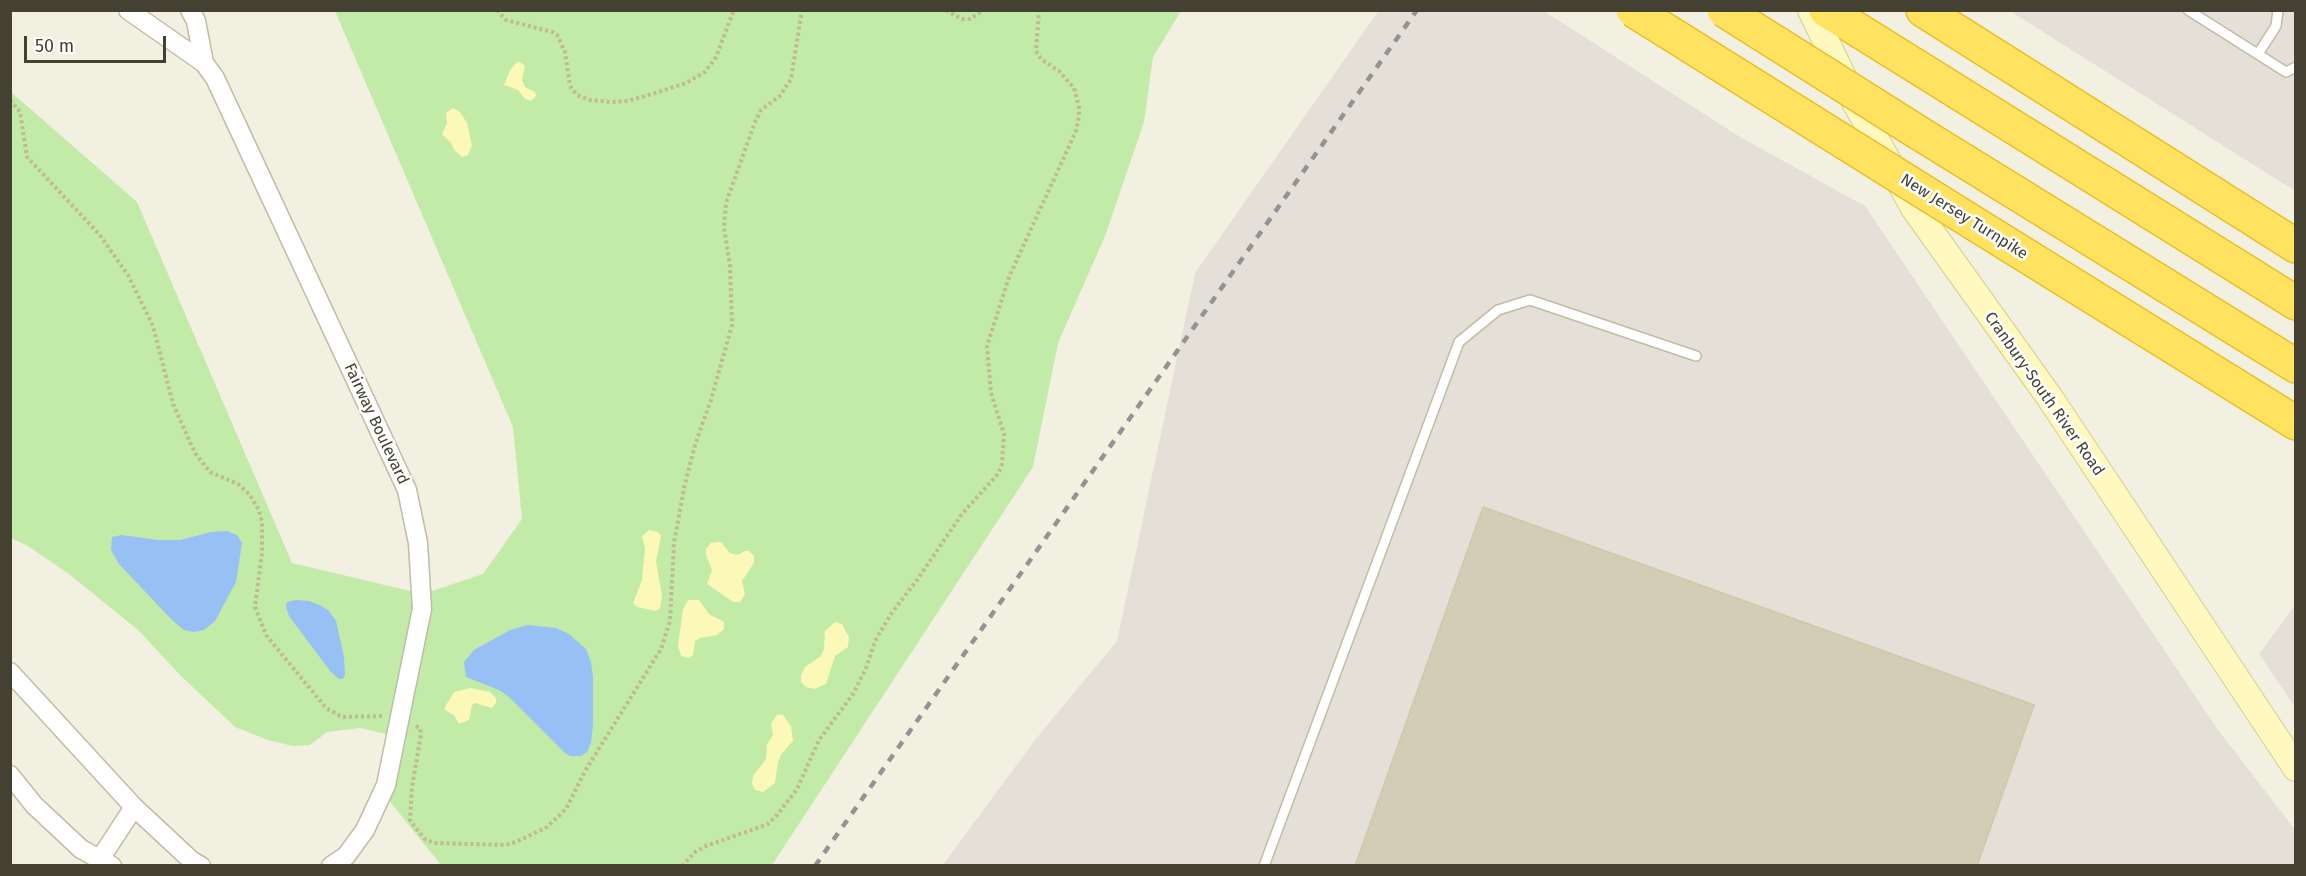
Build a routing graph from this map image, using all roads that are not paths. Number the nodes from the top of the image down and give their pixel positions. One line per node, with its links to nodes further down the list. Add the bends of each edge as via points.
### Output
1 (128, 10): 11 (street, Fairway Boulevard)
2 (190, 10): 11 (street, Fairway Boulevard)
3 (1633, 10): 17 (highway, New Jersey Turnpike, bridge)
4 (1724, 10): 16 (highway, bridge)
5 (1811, 10): 19 (main road, Cranbury-South River Road, via 1855,102 1914,208 2050,398)
6 (1826, 10): 14 (highway)
7 (1923, 10): 13 (highway)
8 (2188, 10): 10 (lane)
9 (2278, 10): 10 (lane, via 2276,26)
10 (2258, 54): 12 (lane, via 2286,72)
11 (204, 63): 24 (street, Fairway Boulevard, via 215,78 407,490 418,543 422,609 386,784 365,830 346,856)
12 (2295, 67)
13 (2295, 246)
14 (2295, 303)
15 (1696, 356): 25 (lane, via 1530,300 1498,310 1459,342)
16 (2295, 366)
17 (2295, 423)
18 (10, 672): 21 (street)
19 (2295, 768)
20 (10, 775): 22 (street, via 54,825 81,849)
21 (134, 807): 22 (street); 23 (street)
22 (106, 862)
23 (201, 866)
24 (331, 866)
25 (1264, 866)

